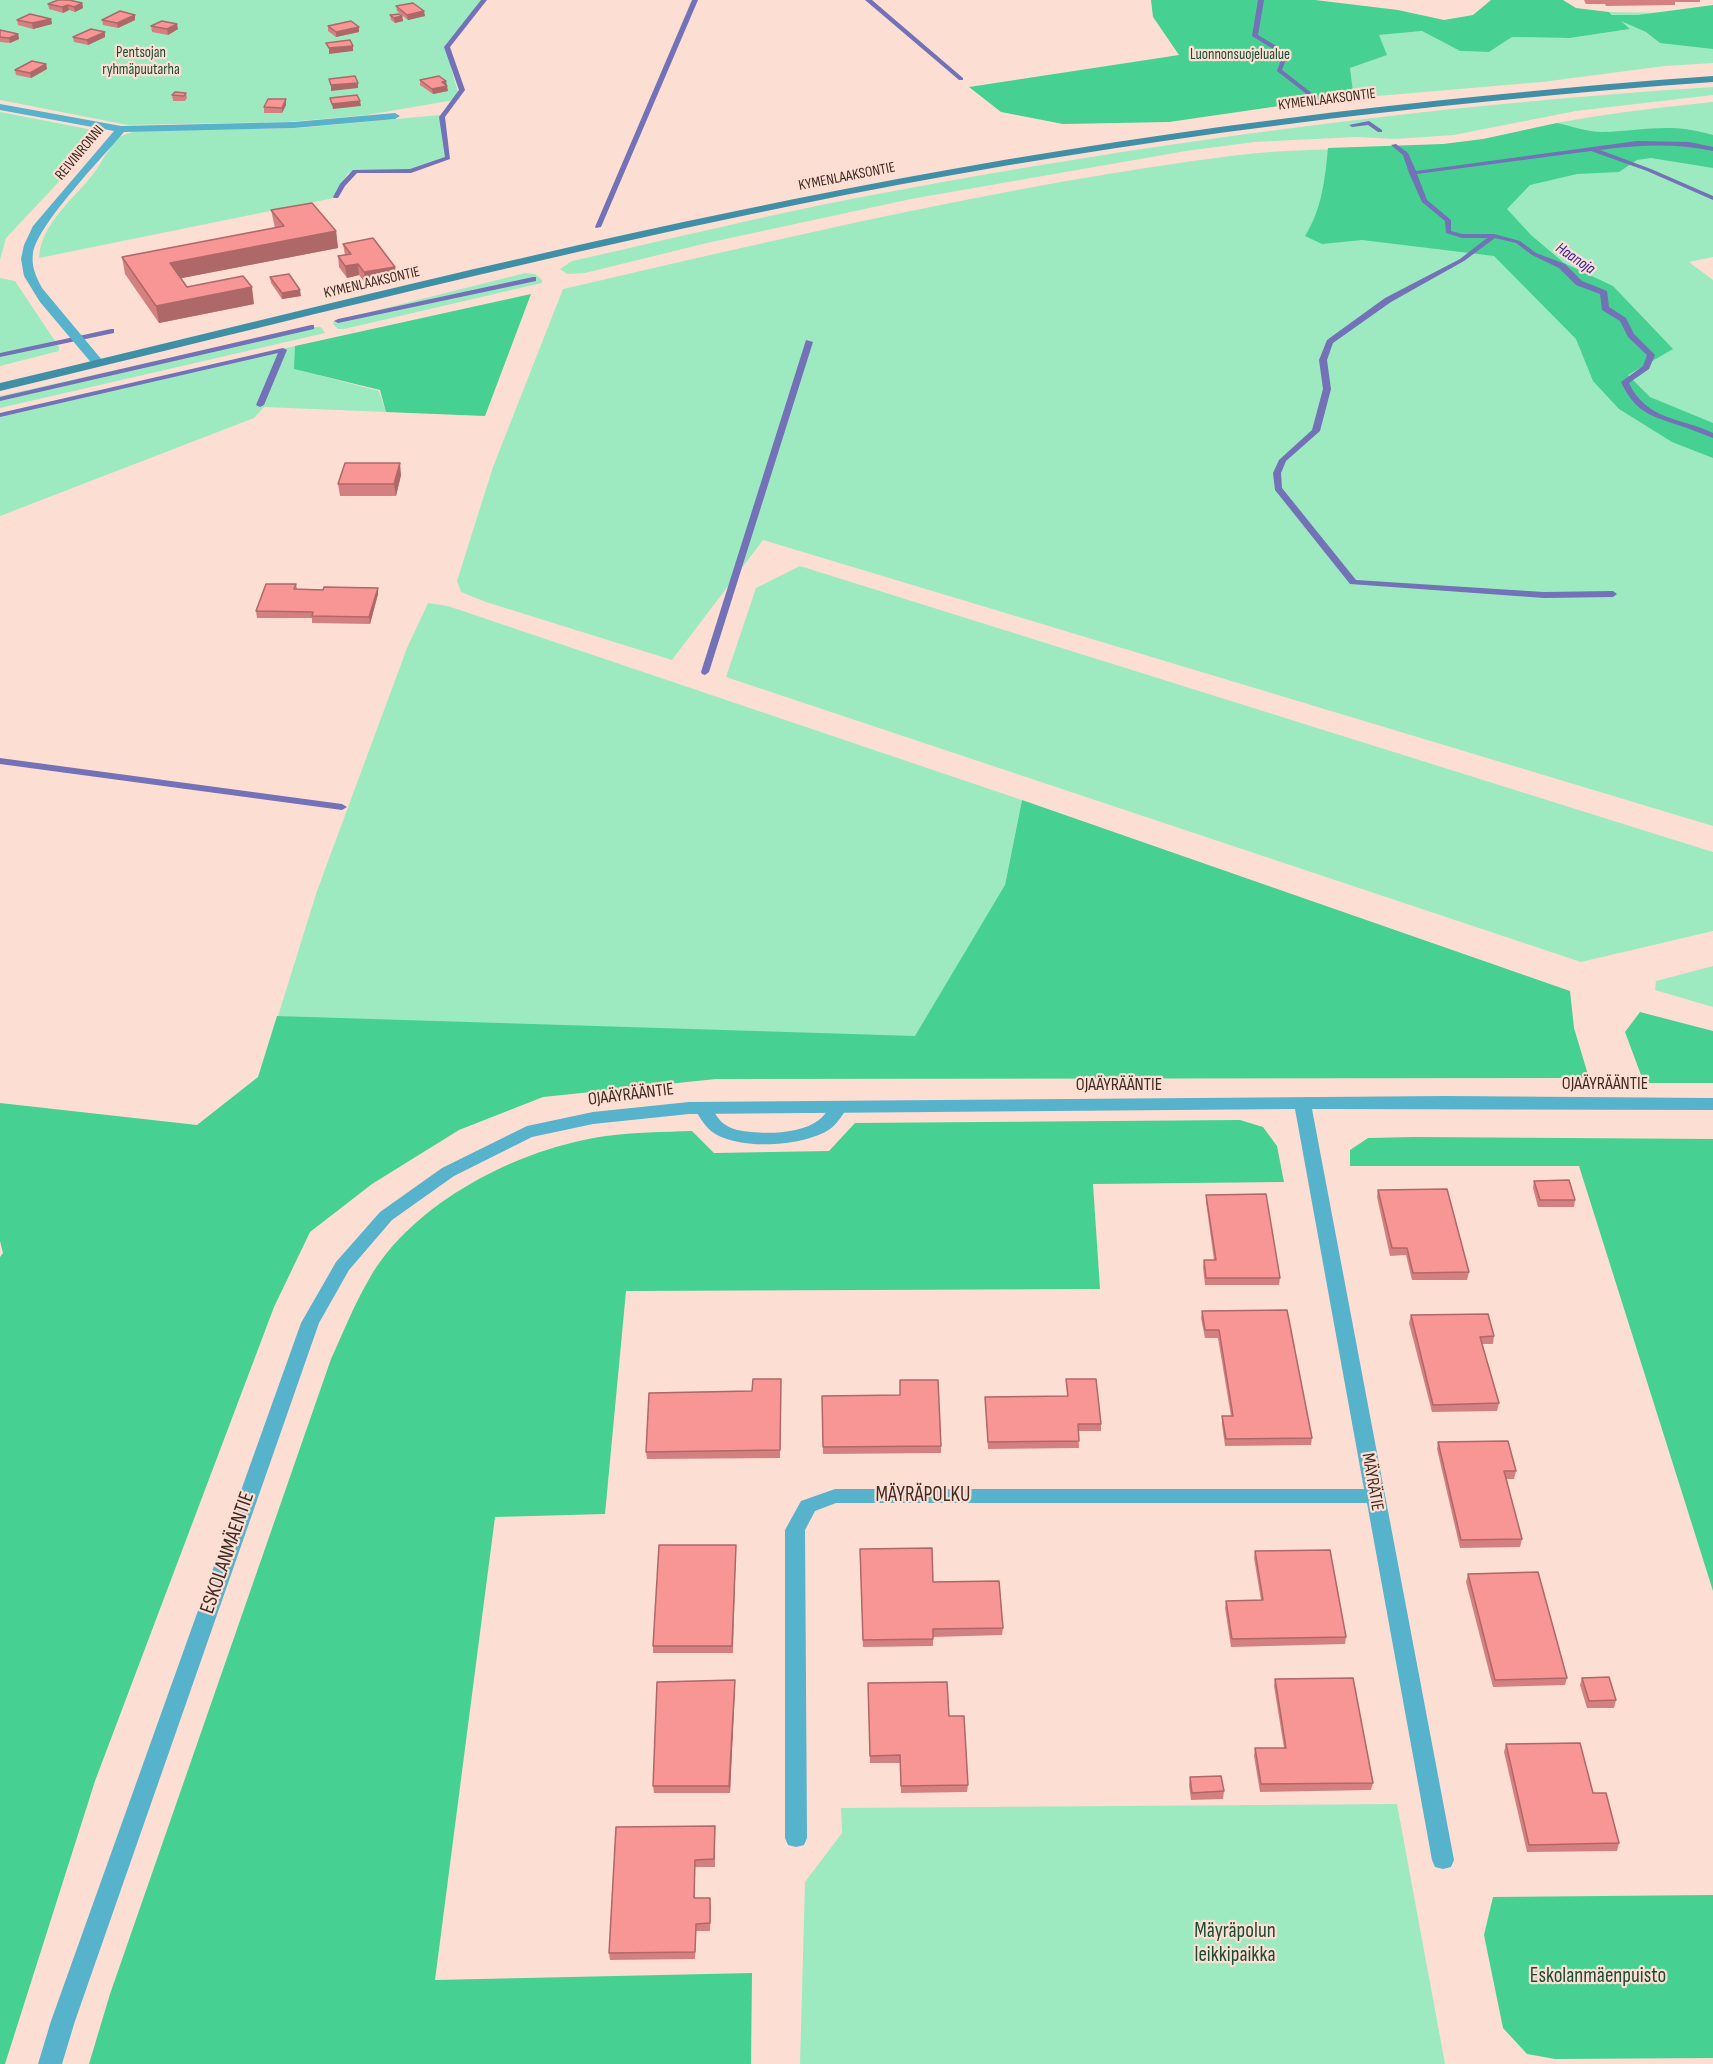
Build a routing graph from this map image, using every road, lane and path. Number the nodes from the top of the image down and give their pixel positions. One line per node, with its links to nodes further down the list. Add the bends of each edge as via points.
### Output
1 (1713, 80): 5 (main road, KYMENLAAKSONTIE, via 1333,114 942,174 677,227)
2 (0, 107): 4 (street)
3 (395, 116): 4 (street, REIVINRONNI, via 294,125)
4 (121, 129): 5 (street, REIVINRONNI, via 37,228 27,263 35,285 53,312)
5 (98, 363): 6 (main road, KYMENLAAKSONTIE)
6 (0, 387)
7 (1303, 1104): 8 (street, OJAÄYRÄÄNTIE); 9 (street, OJAÄYRÄÄNTIE); 12 (street, MÄYRÄTIE)
8 (1713, 1104)
9 (839, 1107): 10 (street, OJAÄYRÄÄNTIE); 10 (street, via 824,1125 797,1136 774,1138 740,1136 718,1128)
10 (703, 1108): 11 (street, OJAÄYRÄÄNTIE, via 593,1118)
11 (527, 1132): 15 (street, ESKOLANMÄENTIE, via 448,1172 386,1216 342,1266 310,1323)
12 (1375, 1496): 13 (street, MÄYRÄPOLKU, via 835,1496 808,1506 795,1530); 14 (street, MÄYRÄTIE)
13 (796, 1838)
14 (1443, 1860)
15 (50, 2064)

